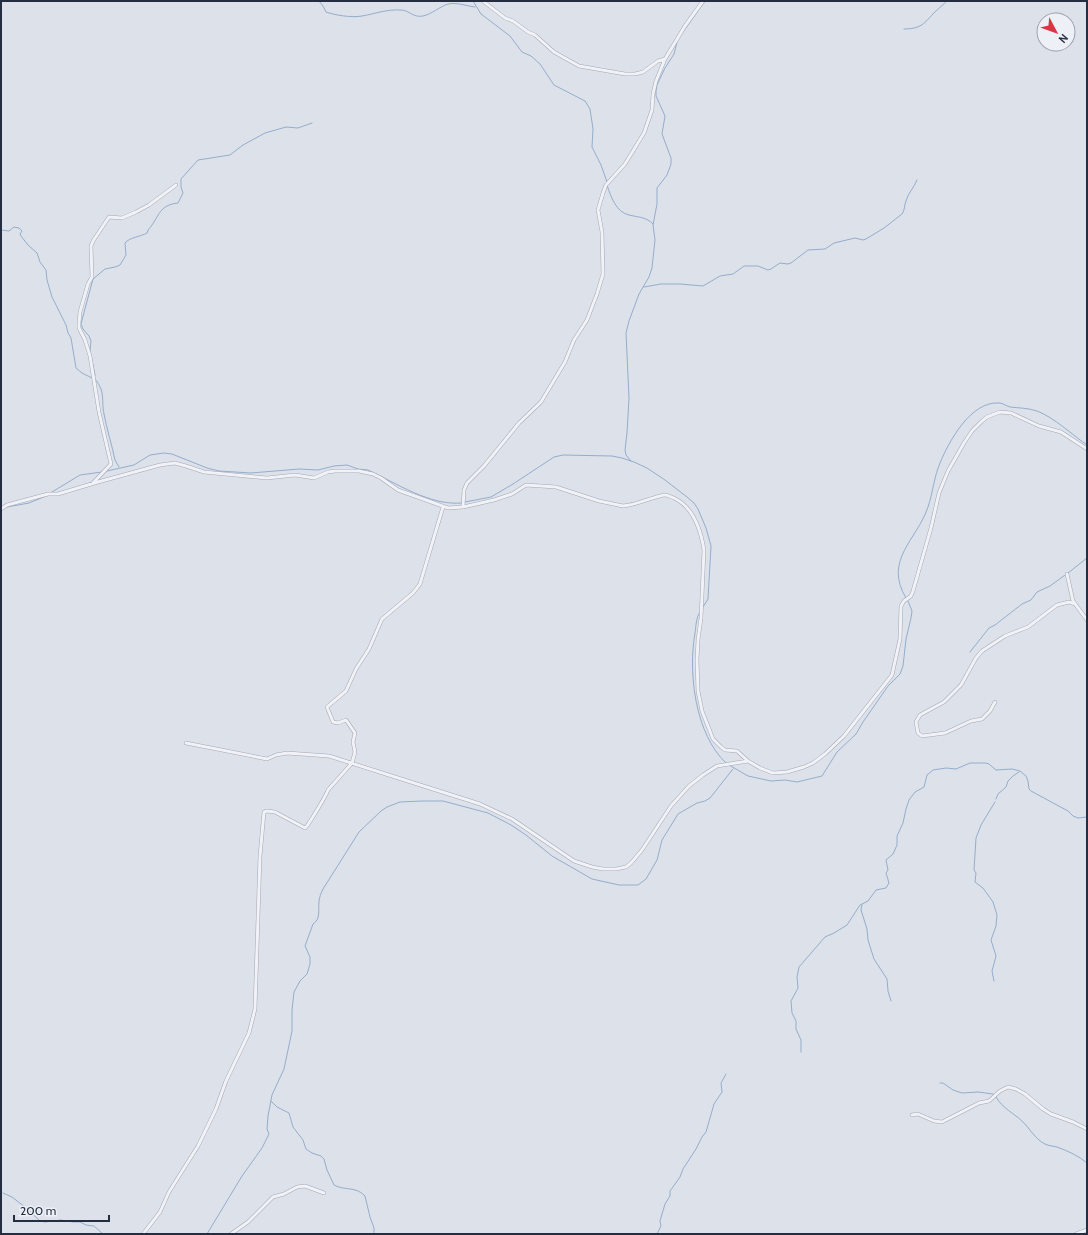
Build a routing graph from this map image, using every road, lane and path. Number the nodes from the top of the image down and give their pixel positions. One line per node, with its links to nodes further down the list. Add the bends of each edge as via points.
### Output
1 (483, 1): 3 (street, via 535,35 554,52 579,66 635,74)
2 (703, 1): 3 (street)
3 (665, 59): 8 (street, via 655,87 646,129 625,164 606,185 601,196 598,210 602,232 603,274 587,320 541,402 519,423 467,483)
4 (176, 185): 6 (street, via 136,212 122,218 108,217 91,246 92,277 80,312 79,328 90,356 98,412 111,464)
5 (1087, 449): 15 (street, via 1061,432 1005,412 987,417 977,426 958,454 939,493 913,591 901,606 900,639 892,675 844,736 812,763 795,770 773,773)
6 (92, 484): 7 (street, via 171,463 204,472 263,478 300,475 314,478 328,472 352,471 373,474 398,490); 9 (street, via 7,505)
7 (443, 507): 8 (street); 16 (street, via 420,584 382,619 346,691 327,707 333,722 346,720 355,733)
8 (463, 507): 15 (street, via 512,494 526,485 556,487 623,506 666,495 684,504 701,535 704,550 697,660 698,692 702,711 717,744 725,750 737,751)
9 (1, 509)
10 (1067, 574): 11 (street)
11 (1075, 604): 12 (street); 13 (street, via 1069,602 1057,605 1028,627 1005,636 982,651 961,685 944,702 920,715 916,722 918,733 922,736 941,734 982,719)
12 (1087, 620)
13 (995, 702)
14 (186, 743): 16 (street, via 267,759 279,754 294,753 326,755)
15 (748, 761): 16 (street, via 722,764 703,775 679,796 631,863 626,867 603,870 574,861 512,819 480,804)
16 (352, 763): 21 (street, via 328,790 305,828 275,812 264,812 255,1009 252,1026 198,1146 169,1192 160,1212)
17 (912, 1115): 18 (street, via 918,1114 942,1122 979,1103 989,1101 1008,1087 1025,1094 1051,1114)
18 (1087, 1129)
19 (324, 1193): 22 (street, via 305,1186 273,1197 248,1222)
20 (1087, 1230): 23 (street)
21 (143, 1234)
22 (231, 1234)
23 (1076, 1234)

